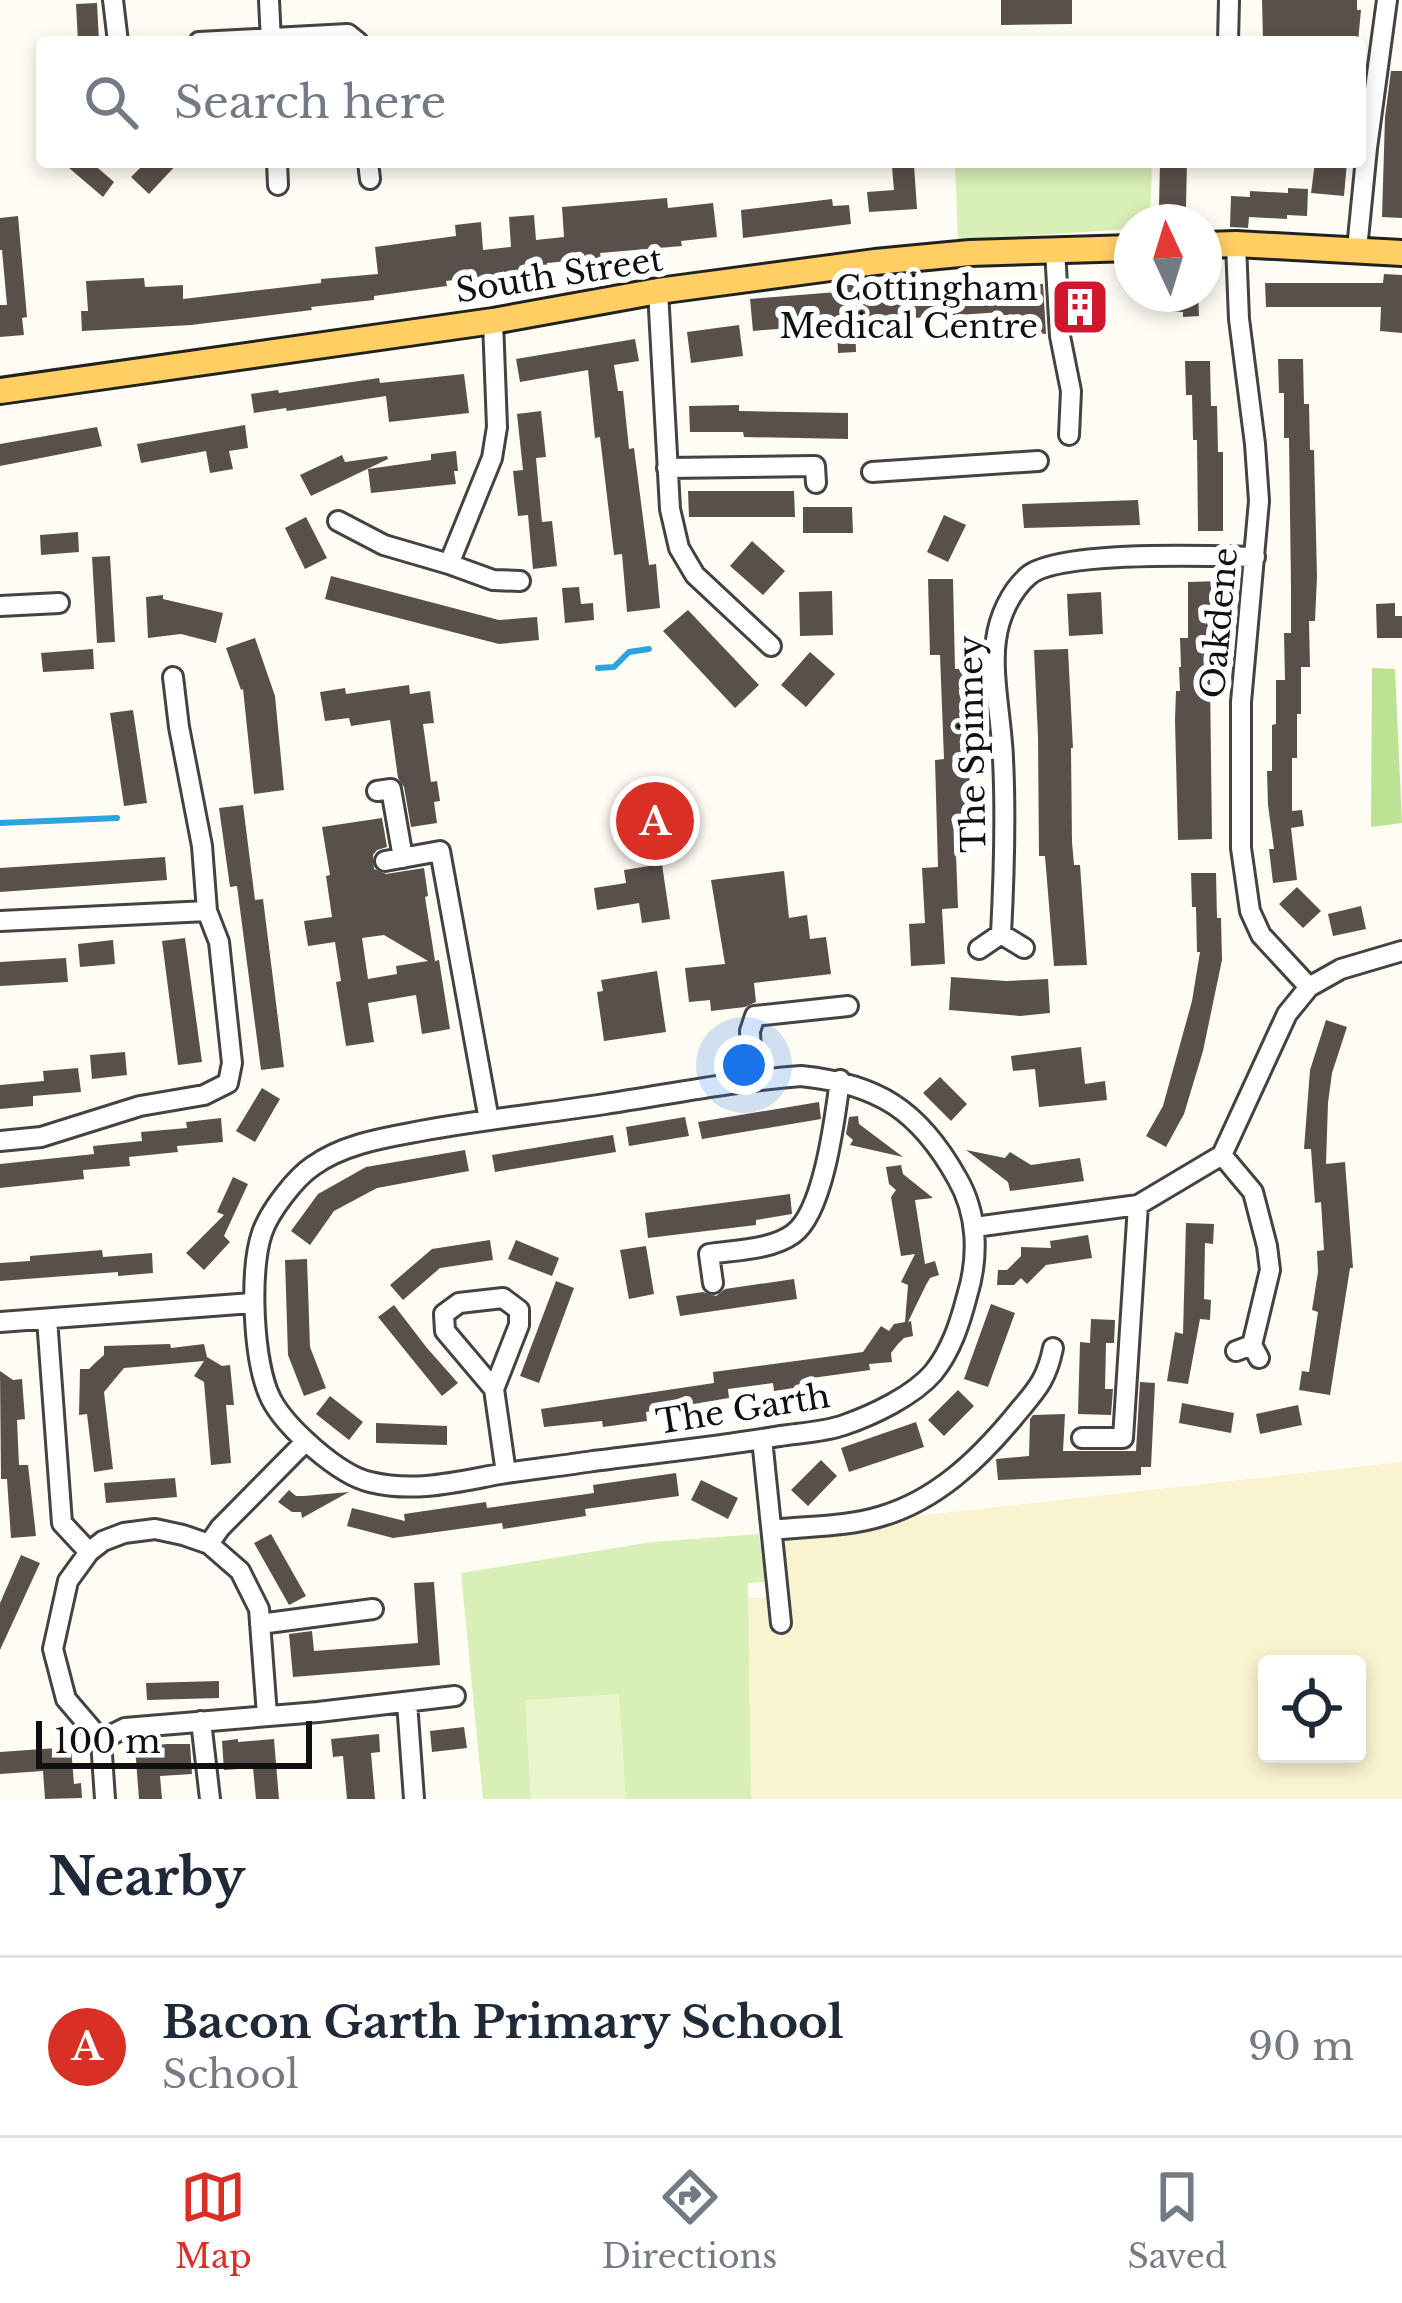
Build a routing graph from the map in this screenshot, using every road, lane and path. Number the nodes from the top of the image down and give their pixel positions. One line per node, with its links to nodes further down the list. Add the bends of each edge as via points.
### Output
1 (113, 0): 5 (street)
2 (269, 0): 6 (street)
3 (1229, 0): 7 (street)
4 (1392, 5): 8 (street)
5 (117, 36)
6 (271, 36)
7 (1228, 36)
8 (1366, 137)
9 (277, 168): 11 (street)
10 (1363, 168): 15 (street)
11 (278, 185)
12 (1222, 244): 13 (main road)
13 (1236, 244): 15 (main road); 27 (street, Oakdene, via 1256,444)
14 (1114, 248): 16 (main road, South Street)
15 (1357, 249): 17 (main road)
16 (1055, 250): 18 (main road, South Street); 21 (street)
17 (1402, 253)
18 (658, 291): 19 (main road, South Street); 23 (street)
19 (493, 320): 20 (main road, South Street); 28 (street, via 492,458)
20 (0, 391)
21 (1069, 436)
22 (1038, 461): 24 (street)
23 (667, 468): 25 (street, via 815,466); 32 (street, via 680,548 695,575 760,623)
24 (872, 472)
25 (816, 483)
26 (350, 521): 28 (street, via 384,545)
27 (1255, 556): 37 (street, The Spinney, via 1057,563 1030,574 1000,615); 41 (street, Oakdene, via 1241,702 1241,848 1261,935)
28 (448, 564): 29 (street, via 493,590)
29 (520, 581)
30 (58, 604): 31 (street)
31 (0, 606)
32 (771, 646)
33 (173, 676): 35 (street, via 183,697)
34 (377, 791): 45 (street, via 391,789 394,859 440,851)
35 (207, 911): 36 (street); 46 (street, via 219,942 228,1083 41,1137)
36 (0, 921)
37 (1001, 934): 38 (street); 39 (street)
38 (979, 949)
39 (1024, 949)
40 (1402, 951): 41 (street)
41 (1309, 987): 47 (street, via 1287,1014)
42 (848, 1006): 43 (street, via 755,1016)
43 (752, 1080): 44 (street, The Garth); 45 (street, The Garth)
44 (840, 1080): 49 (street, The Garth, via 907,1113 936,1141); 50 (street, via 806,1222 773,1244 709,1254)
45 (489, 1120): 51 (street, The Garth, via 363,1142 313,1166 262,1232)
46 (0, 1141)
47 (1222, 1155): 48 (street); 55 (street, via 1253,1192 1267,1246 1270,1270)
48 (1138, 1205): 49 (street); 57 (street, via 1123,1438)
49 (975, 1227): 58 (street, The Garth, via 967,1298 932,1374 888,1407 841,1426)
50 (713, 1282)
51 (253, 1303): 52 (street); 59 (street, The Garth, via 271,1399)
52 (47, 1319): 53 (street); 63 (street, via 62,1523)
53 (0, 1322)
54 (1053, 1348): 61 (street, via 1048,1373 1023,1405 937,1491 879,1517)
55 (1249, 1352)
56 (494, 1389): 56 (street, via 445,1330 444,1314 459,1303 503,1298 519,1310); 60 (street)
57 (1082, 1438)
58 (762, 1439): 60 (street, The Garth); 61 (street)
59 (306, 1441): 60 (street, The Garth, via 367,1482 421,1489); 62 (street)
60 (506, 1473)
61 (772, 1530): 65 (street)
62 (209, 1544): 63 (street, via 155,1529 124,1533); 66 (street, via 240,1571)
63 (89, 1552): 71 (street, via 68,1581 53,1649 66,1699)
64 (373, 1610): 66 (street)
65 (782, 1623)
66 (260, 1624): 69 (street)
67 (455, 1696): 68 (street)
68 (407, 1702): 69 (street); 74 (street)
69 (267, 1715): 70 (street)
70 (201, 1721): 71 (street, via 125,1728); 73 (street)
71 (101, 1740): 72 (street)
72 (106, 1799)
73 (210, 1799)
74 (414, 1799)

